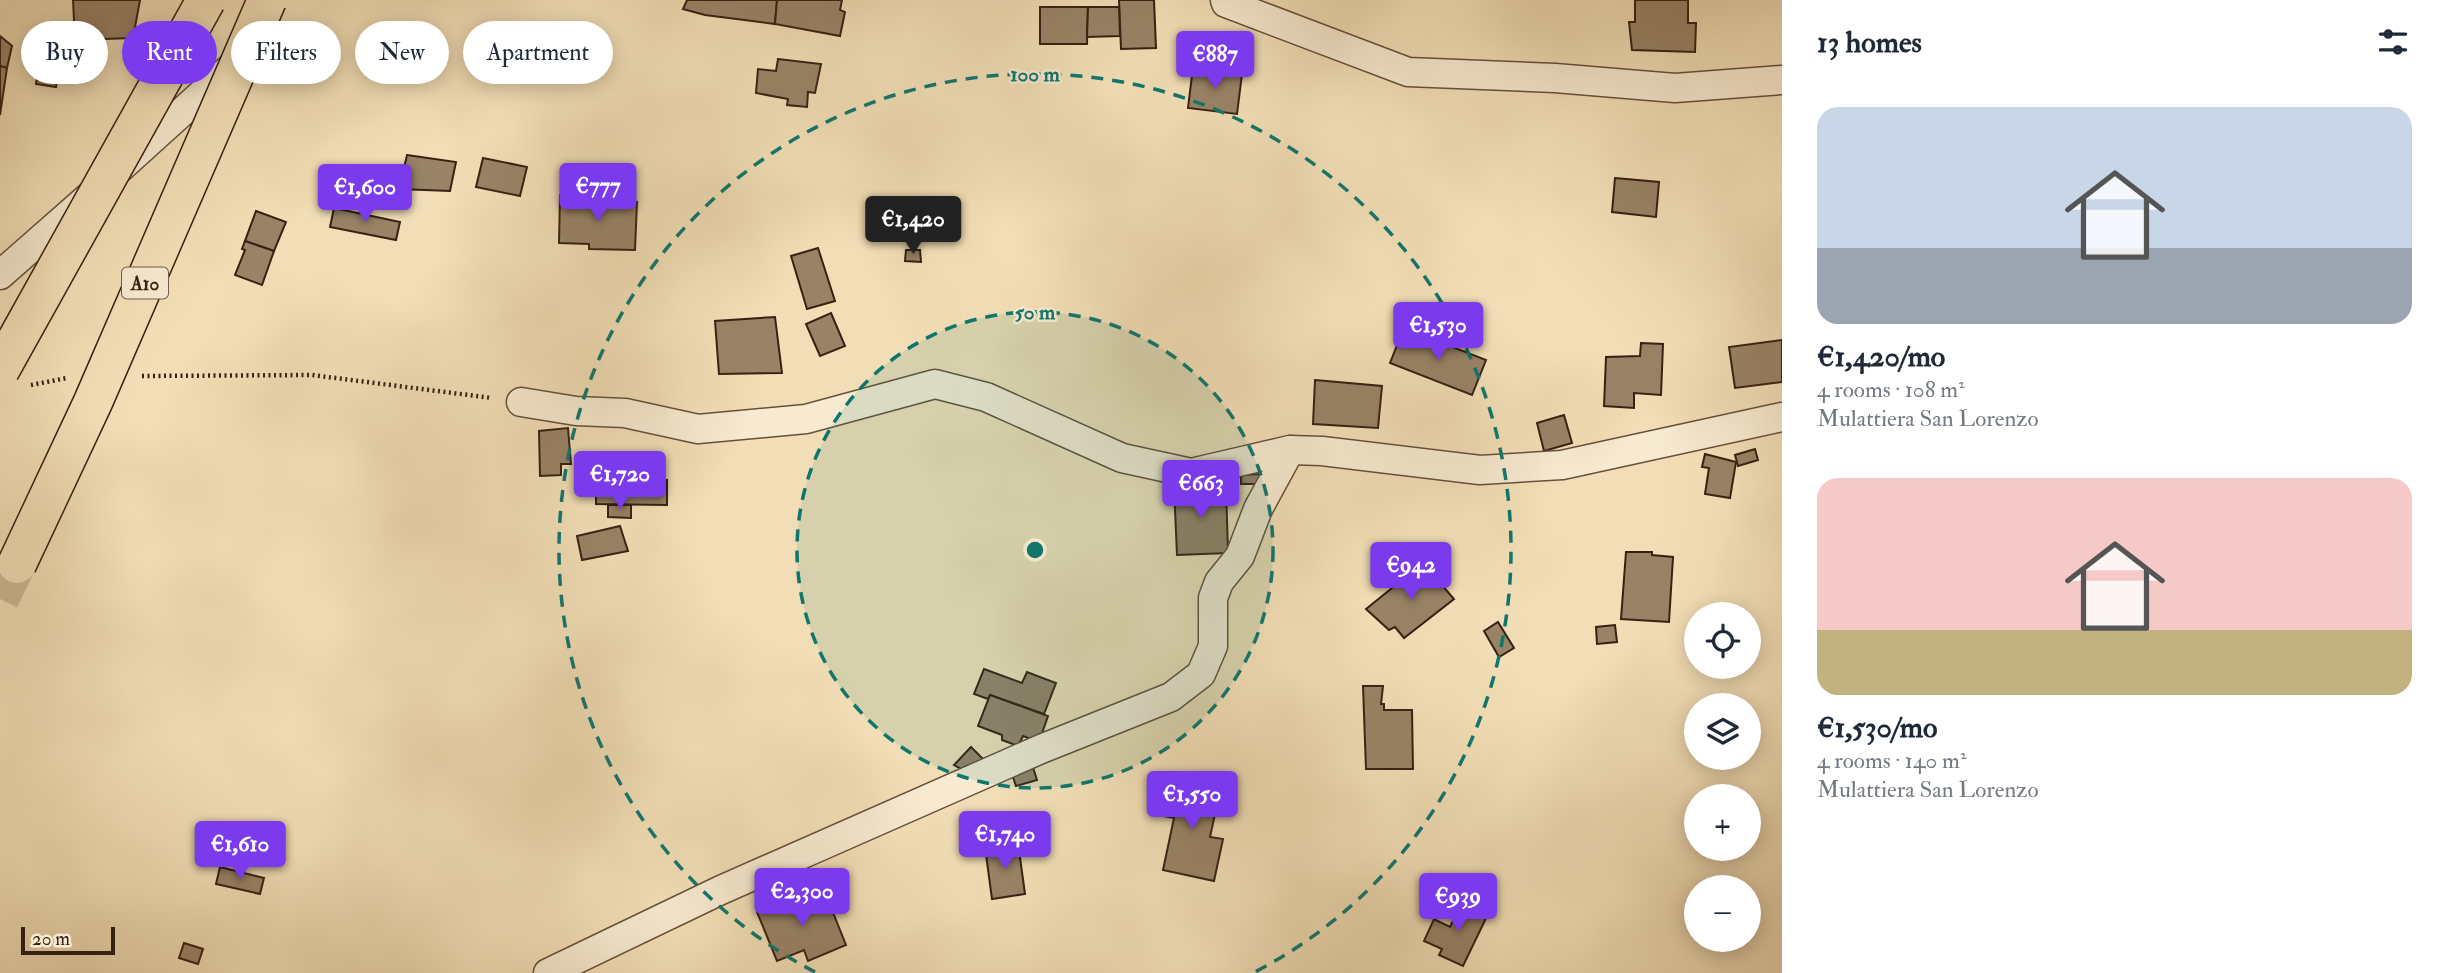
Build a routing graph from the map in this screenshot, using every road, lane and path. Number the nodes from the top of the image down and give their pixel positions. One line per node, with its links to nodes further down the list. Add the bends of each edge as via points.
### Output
1 (206, 0): 9 (highway, bridge)
2 (267, 0): 13 (highway, A10, bridge, via 93,402)
3 (288, 0): 6 (street, via 229,70)
4 (1225, 0): 5 (street, via 1408,72 1675,88)
5 (1782, 80)
6 (0, 275)
7 (133, 376): 10 (path, via 312,375)
8 (79, 377): 9 (path)
9 (13, 378)
10 (521, 402): 12 (street, via 625,413 698,429 806,419 935,384 986,397 1122,458 1191,473)
11 (1782, 417): 12 (street, via 1562,465 1480,470)
12 (1290, 450): 14 (street, via 1258,509 1240,556 1219,582 1213,598 1213,646 1201,674 1171,697 733,884)
13 (17, 564)
14 (548, 973)

